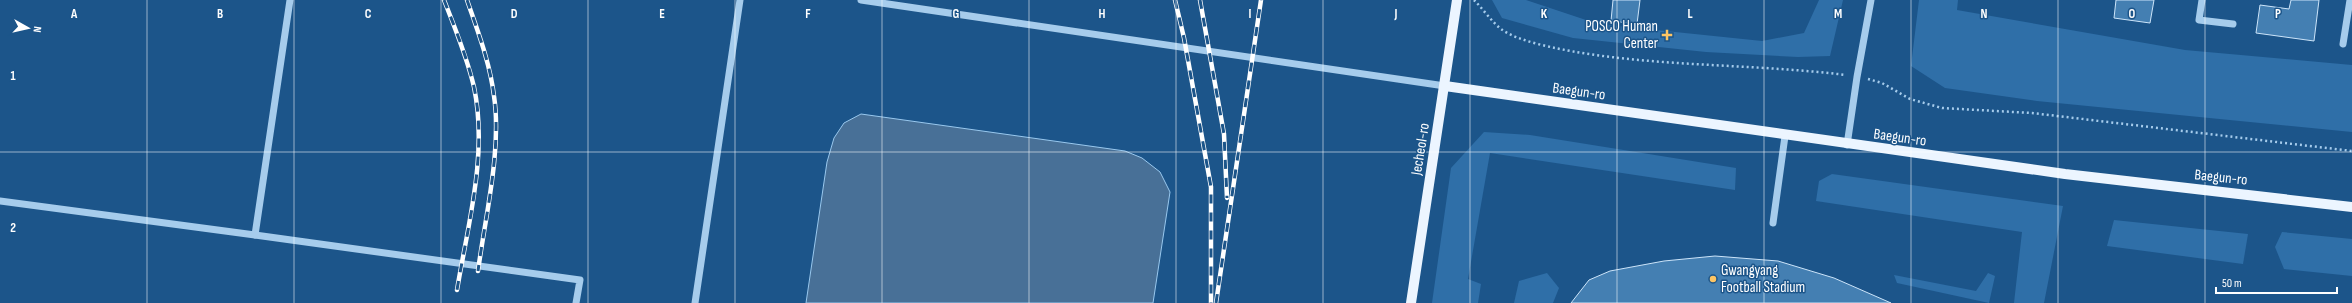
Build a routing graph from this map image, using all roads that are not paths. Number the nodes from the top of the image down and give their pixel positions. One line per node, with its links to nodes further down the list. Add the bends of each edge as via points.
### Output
1 (290, 0): 16 (street)
2 (740, 0): 18 (street)
3 (861, 0): 10 (street)
4 (1457, 0): 10 (main road, Jecheol-ro)
5 (1871, 0): 12 (street)
6 (2202, 0): 8 (street, via 2199,20)
7 (2350, 0): 9 (street)
8 (2233, 24)
9 (2343, 44)
10 (1445, 86): 11 (main road, Baegun-ro); 19 (main road, Jecheol-ro)
11 (1785, 136): 12 (main road, Baegun-ro); 15 (street)
12 (1847, 145): 14 (main road, Baegun-ro, via 2065,174)
13 (0, 201): 16 (street)
14 (2352, 207)
15 (1773, 223)
16 (255, 235): 17 (street, via 580,280)
17 (576, 303)
18 (695, 303)
19 (1411, 303)

